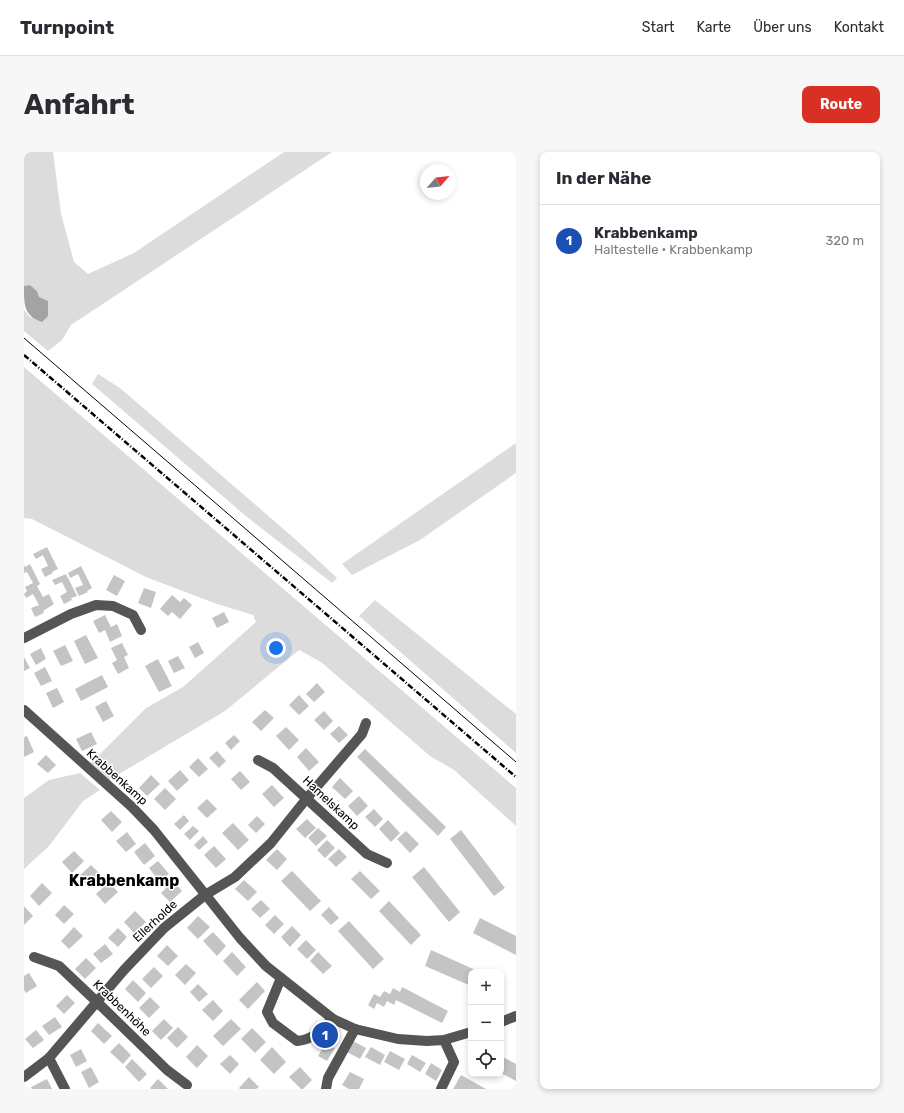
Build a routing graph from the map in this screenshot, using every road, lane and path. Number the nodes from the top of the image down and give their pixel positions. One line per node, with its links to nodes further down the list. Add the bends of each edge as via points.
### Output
1 (141, 630): 2 (street, via 133,615 113,606 96,605 71,614)
2 (24, 638)
3 (24, 710): 8 (street, Krabbenkamp, via 132,807 158,835)
4 (366, 723): 6 (street, Ellerholde, via 362,734)
5 (258, 760): 6 (street, Hamelskamp, via 273,768)
6 (307, 798): 7 (street, Hamelskamp, via 367,854); 8 (street, Ellerholde, via 279,835 235,877)
7 (386, 863)
8 (205, 895): 10 (street, Krabbenkamp, via 240,938); 11 (street, Ellerholde, via 164,928)
9 (34, 957): 11 (street, Krabbenhöhe, via 59,966)
10 (281, 978): 13 (street, Krabbenkamp); 13 (street, via 267,1012 273,1022 297,1041 318,1034)
11 (97, 1002): 18 (street, Ellerholde); 20 (street, Krabbenhöhe, via 167,1070)
12 (516, 1016): 14 (street)
13 (333, 1019): 15 (street, Krabbenkamp)
14 (504, 1021)
15 (355, 1029): 17 (street, Krabbenkamp, via 398,1039); 22 (street, via 328,1078)
16 (468, 1033): 17 (street, Krabbenkamp)
17 (444, 1040): 23 (street, via 454,1062)
18 (49, 1058): 19 (street, Ellerholde); 21 (street)
19 (24, 1077)
20 (187, 1085)
21 (65, 1089)
22 (326, 1089)
23 (441, 1089)

